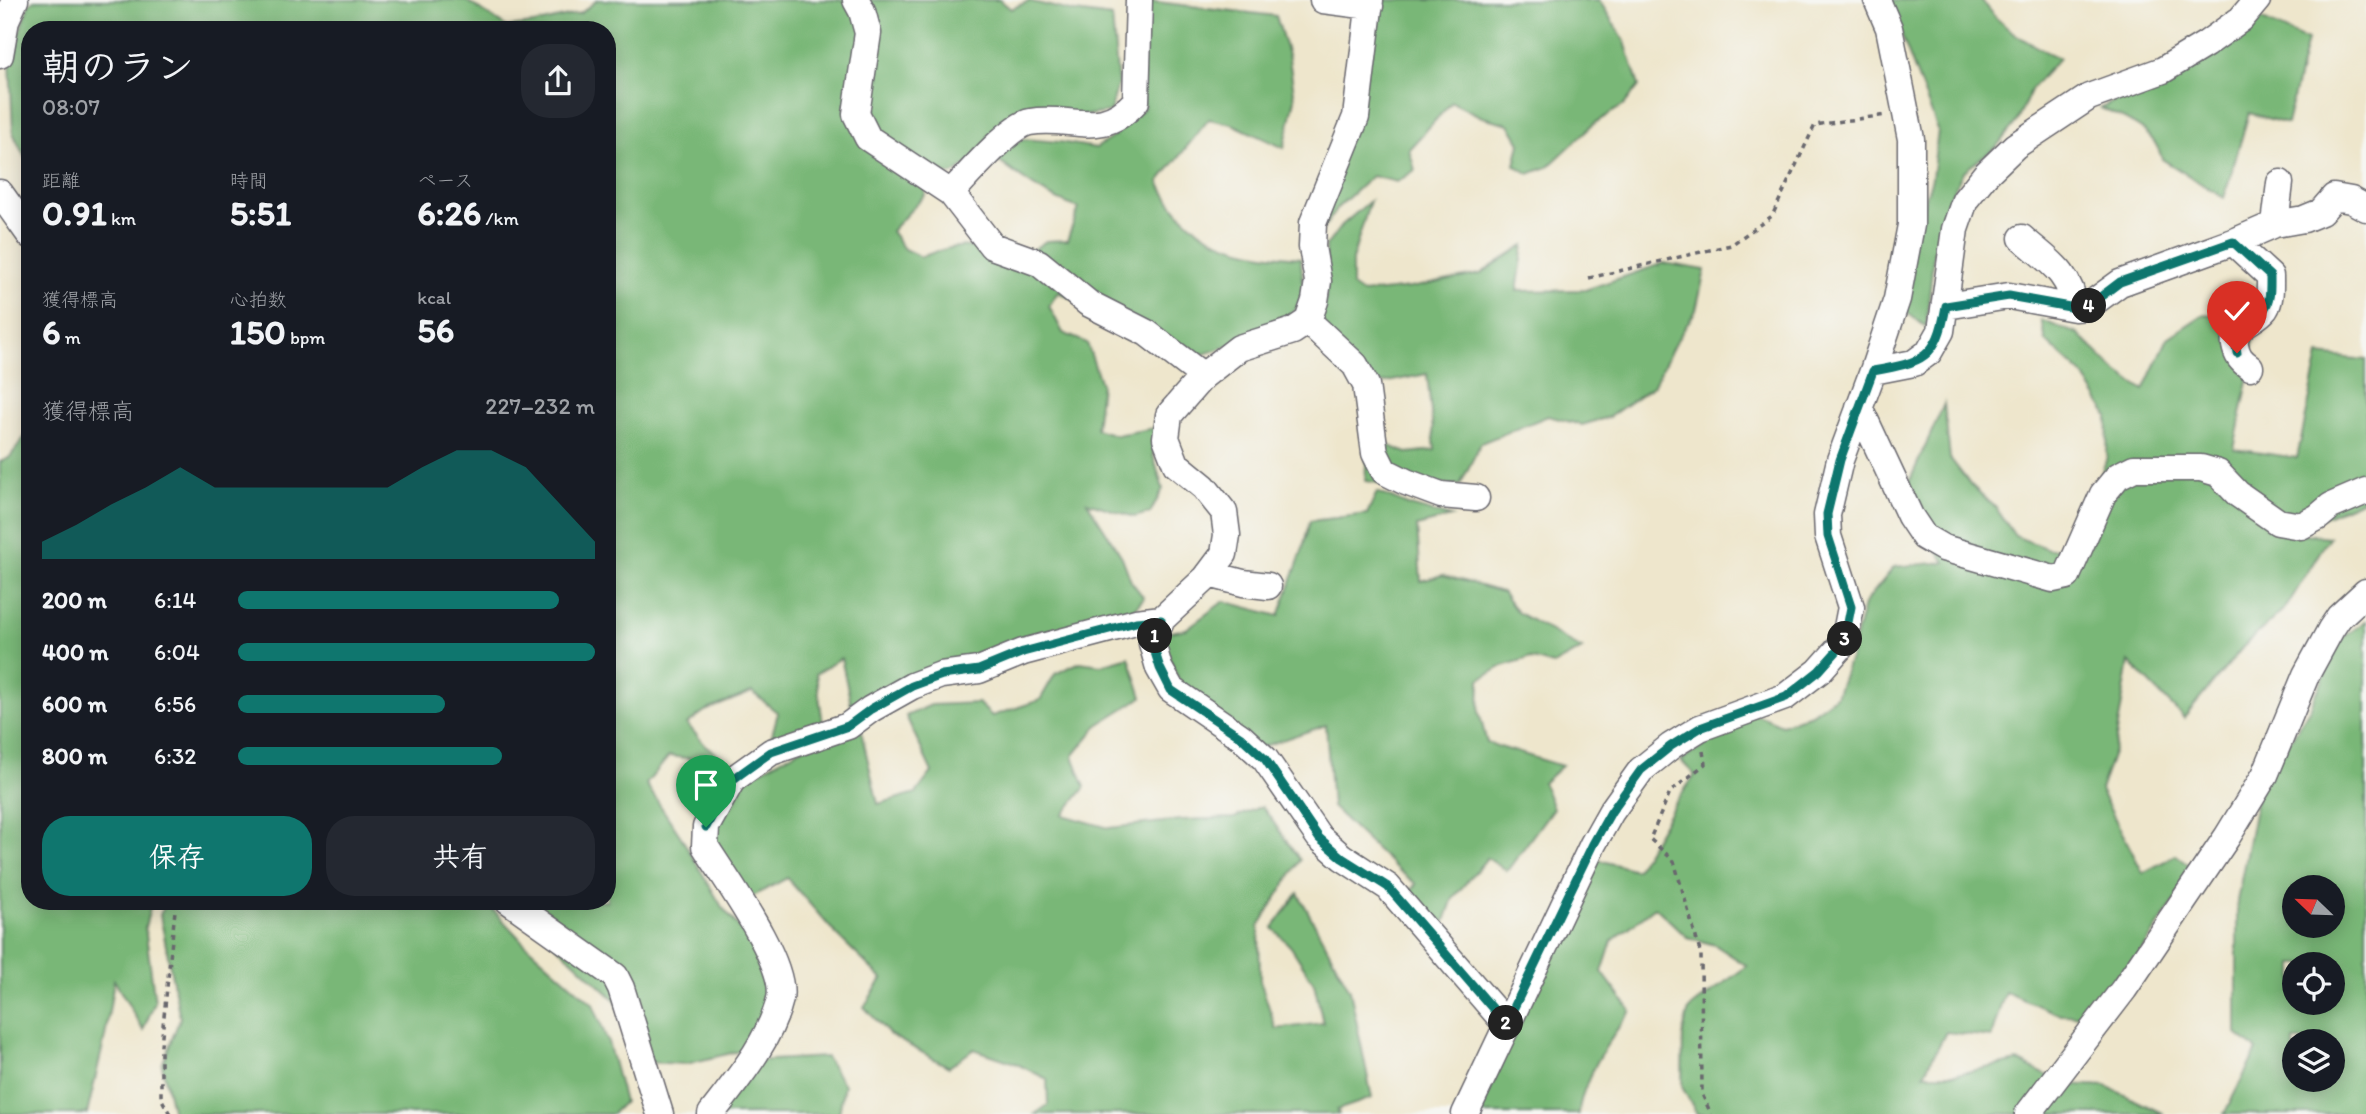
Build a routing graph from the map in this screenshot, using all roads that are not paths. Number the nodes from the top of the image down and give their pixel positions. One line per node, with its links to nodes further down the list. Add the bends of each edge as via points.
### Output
1 (15, 0): 8 (street, via 6,19)
2 (856, 0): 11 (street, via 868,33 856,114 868,138)
3 (1139, 0): 11 (street, via 1136,101 1124,115 1097,124 1028,121 1004,138)
4 (1323, 0): 7 (street)
5 (1877, 0): 21 (street, via 1889,28 1911,139 1911,225 1896,299)
6 (2257, 0): 17 (street, via 2241,19 2206,44 2162,70 2089,97 2015,146 1985,175 1965,200 1955,229)
7 (1370, 3): 19 (street, via 1356,117 1313,223 1318,281)
8 (0, 55)
9 (2280, 183): 14 (street)
10 (0, 193): 13 (street)
11 (951, 193): 22 (street, via 992,246 1039,263 1088,303 1147,333)
12 (2366, 208): 14 (street, via 2334,197 2321,212)
13 (21, 222)
14 (2274, 224): 16 (street)
15 (2022, 239): 18 (street, via 2060,271 2072,289)
16 (2233, 242): 18 (street, via 2120,282 2087,307); 20 (street, via 2270,276 2266,308 2237,330 2234,340 2240,361)
17 (1946, 306): 18 (street, via 2009,296); 21 (street, via 1941,331 1929,352 1914,363)
18 (2075, 308)
19 (1308, 321): 22 (street, via 1293,331 1239,348); 25 (street, via 1355,365 1366,384 1375,453 1384,471 1441,495)
20 (2250, 367)
21 (1873, 371): 23 (street)
22 (1203, 376): 26 (street, via 1169,415 1166,438 1176,464 1204,487 1224,512 1224,554)
23 (1859, 407): 24 (street, via 1924,537 1943,548 2053,579 2067,576 2103,494 2118,476 2134,467 2201,468 2218,473 2238,494 2278,522 2301,526); 31 (street, via 1827,514 1828,536 1851,607 1844,643 1786,697 1700,728 1641,770 1611,812)
24 (2366, 491)
25 (1476, 498)
26 (1209, 574): 27 (street); 29 (street)
27 (1268, 586)
28 (2366, 592): 35 (street, via 2331,629 2306,675 2265,775 2227,837 2124,989)
29 (1161, 620): 31 (street, via 1152,643 1171,690 1241,737 1265,759 1319,838 1388,887); 33 (street, via 1136,622 912,686 848,726 771,752 732,780 706,827 705,846 766,944 779,976 781,998 759,1051)
30 (522, 910): 32 (street, via 615,976)
31 (1506, 1024): 34 (street)
32 (660, 1114)
33 (711, 1114)
34 (1465, 1114)
35 (2028, 1114)

